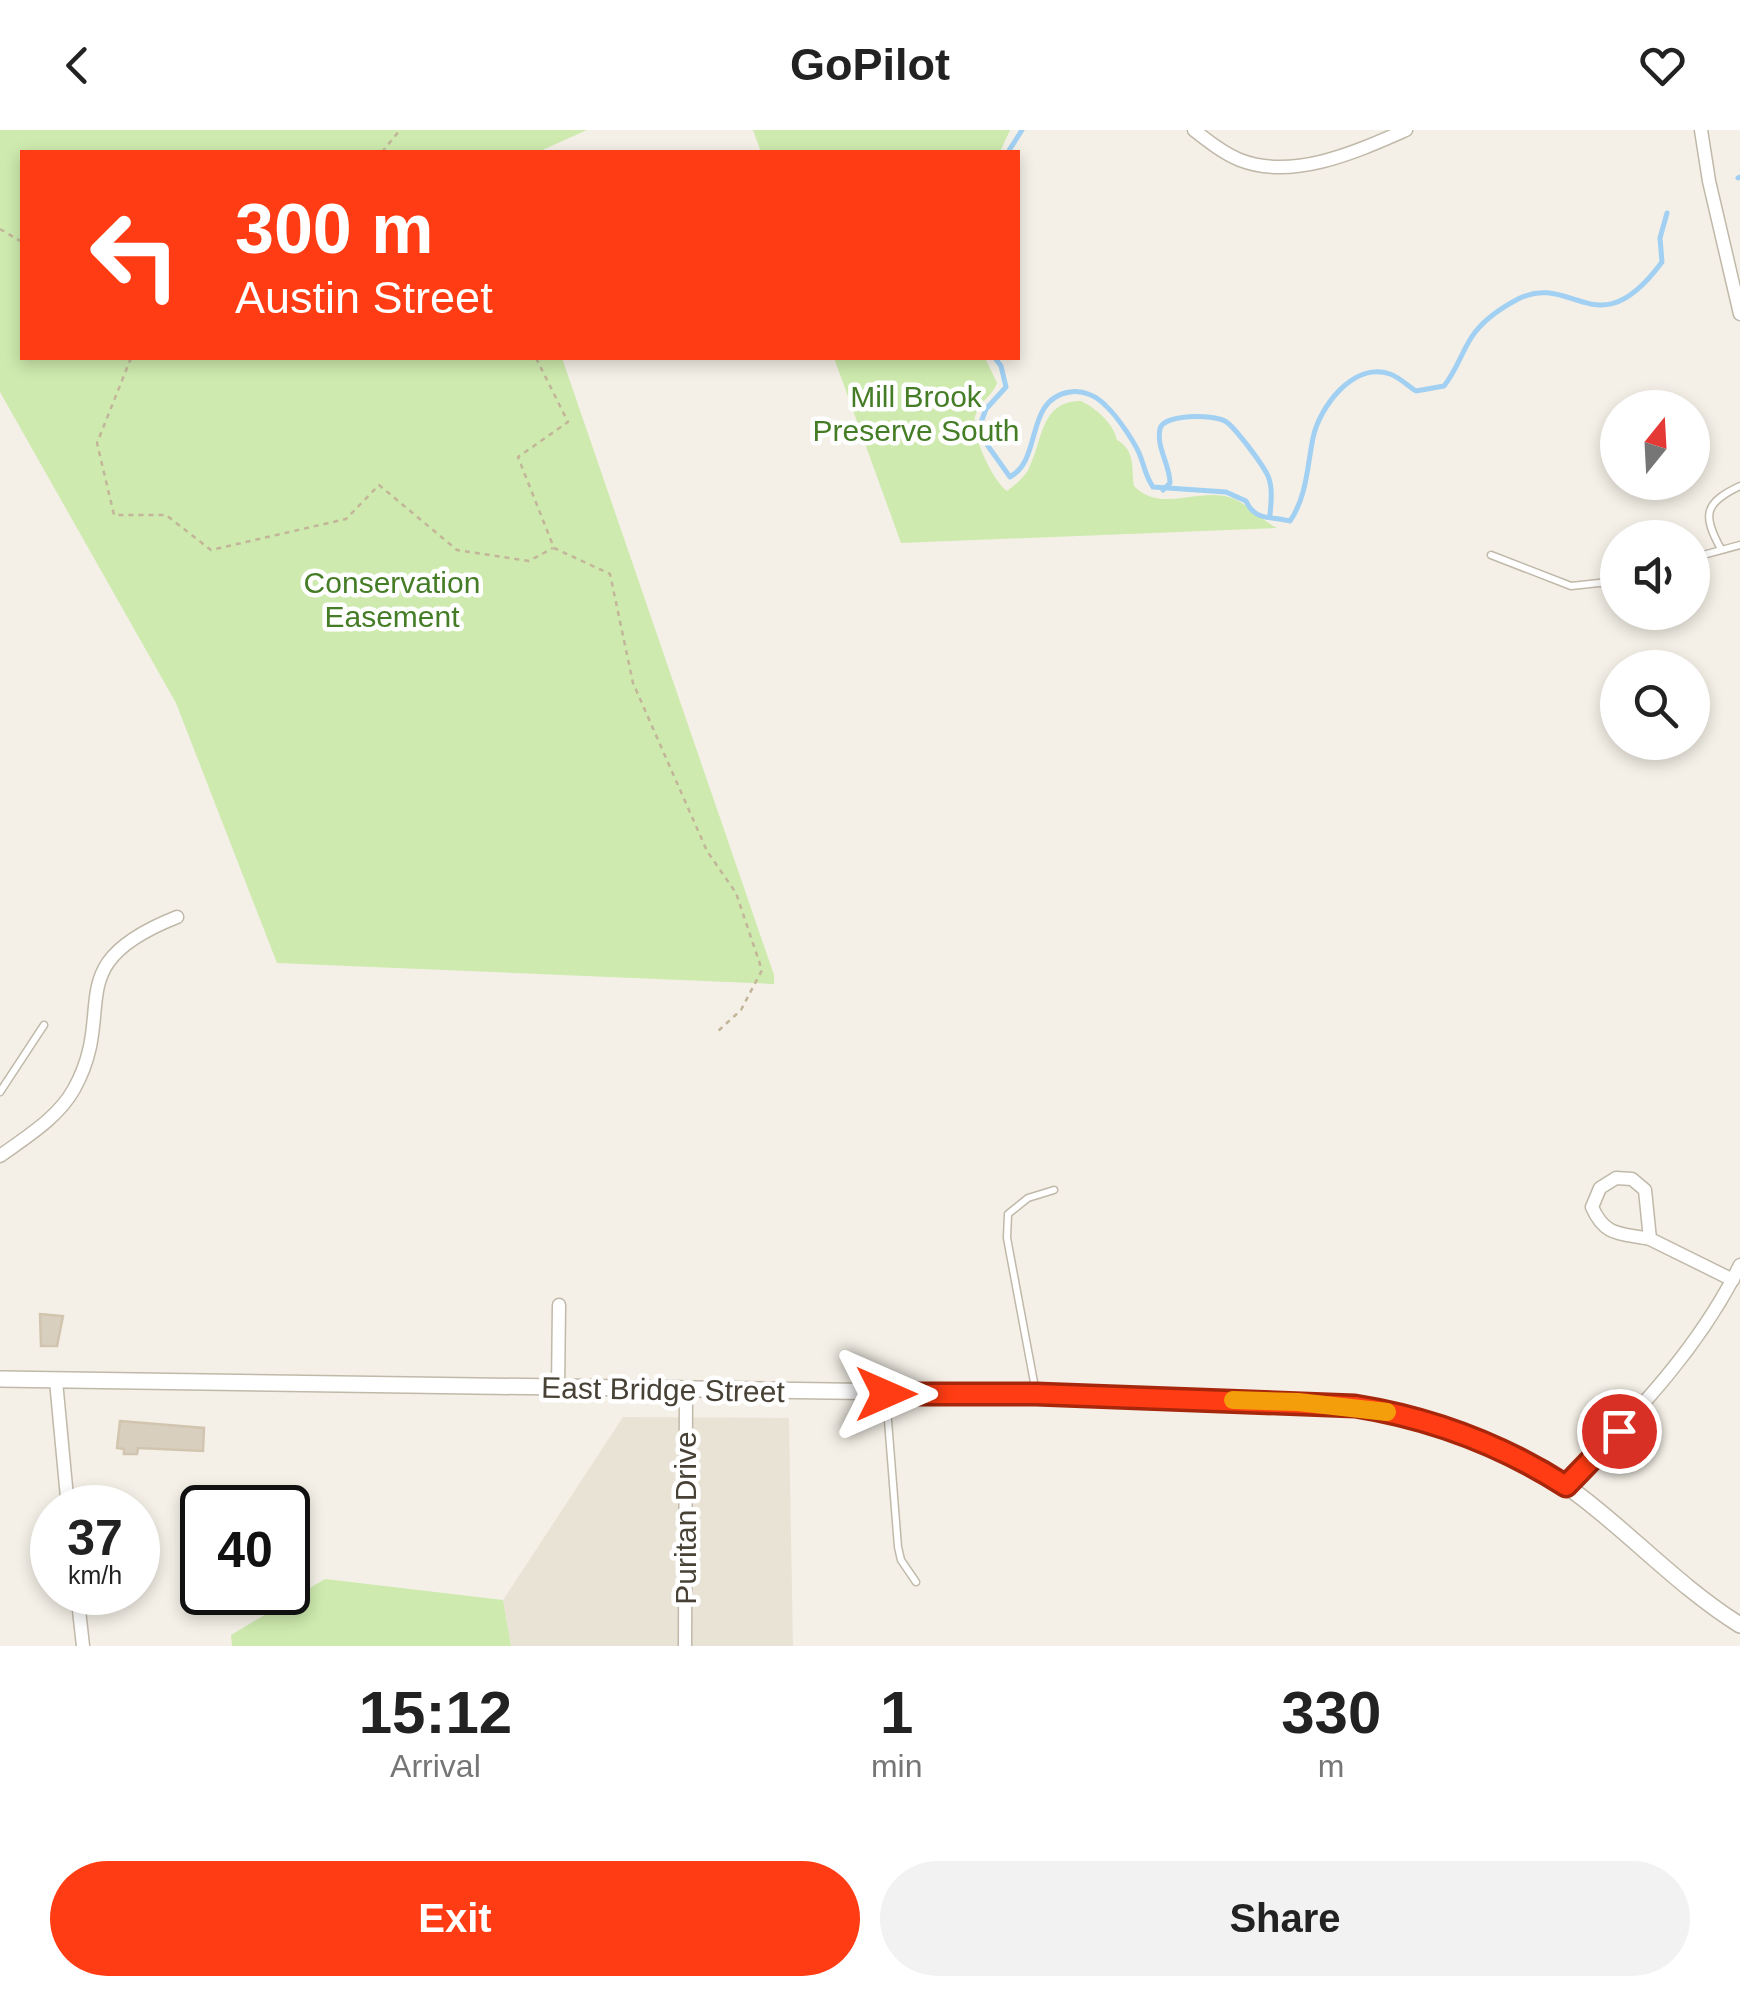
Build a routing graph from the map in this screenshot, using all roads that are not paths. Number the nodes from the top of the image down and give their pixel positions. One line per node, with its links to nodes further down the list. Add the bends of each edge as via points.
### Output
1 (1194, 130): 2 (street, via 1241,160 1268,167 1325,159)
2 (1406, 130)
3 (1701, 130): 4 (street)
4 (1740, 314)
5 (1740, 486): 7 (lane, via 1716,500 1708,514)
6 (1740, 544): 7 (lane)
7 (1721, 548): 8 (lane)
8 (1710, 552)
9 (1492, 556): 10 (lane, via 1572,586)
10 (1600, 583)
11 (177, 917): 14 (street, via 134,938 107,963 97,980 87,1054 74,1089)
12 (44, 1024): 13 (lane)
13 (0, 1092)
14 (0, 1156)
15 (1054, 1190): 25 (lane, via 1008,1214)
16 (1650, 1239): 16 (street, via 1646,1190 1632,1179 1616,1178 1600,1188 1592,1207 1600,1224); 18 (street)
17 (1740, 1265): 18 (street)
18 (1733, 1280): 27 (street, via 1665,1382)
19 (559, 1304): 22 (street)
20 (0, 1379): 21 (street, East Bridge Street)
21 (56, 1381): 22 (street, East Bridge Street); 26 (street)
22 (558, 1389): 23 (street, East Bridge Street)
23 (686, 1391): 24 (street, East Bridge Street); 32 (street, Puritan Drive)
24 (886, 1394): 25 (street, East Bridge Street); 28 (lane, via 898,1547)
25 (1036, 1394): 27 (street, East Bridge Street, via 1382,1410 1458,1432)
26 (66, 1485)
27 (1566, 1486): 30 (street, East Bridge Street)
28 (916, 1582)
29 (80, 1615): 31 (street)
30 (1740, 1625)
31 (83, 1646)
32 (684, 1646)

